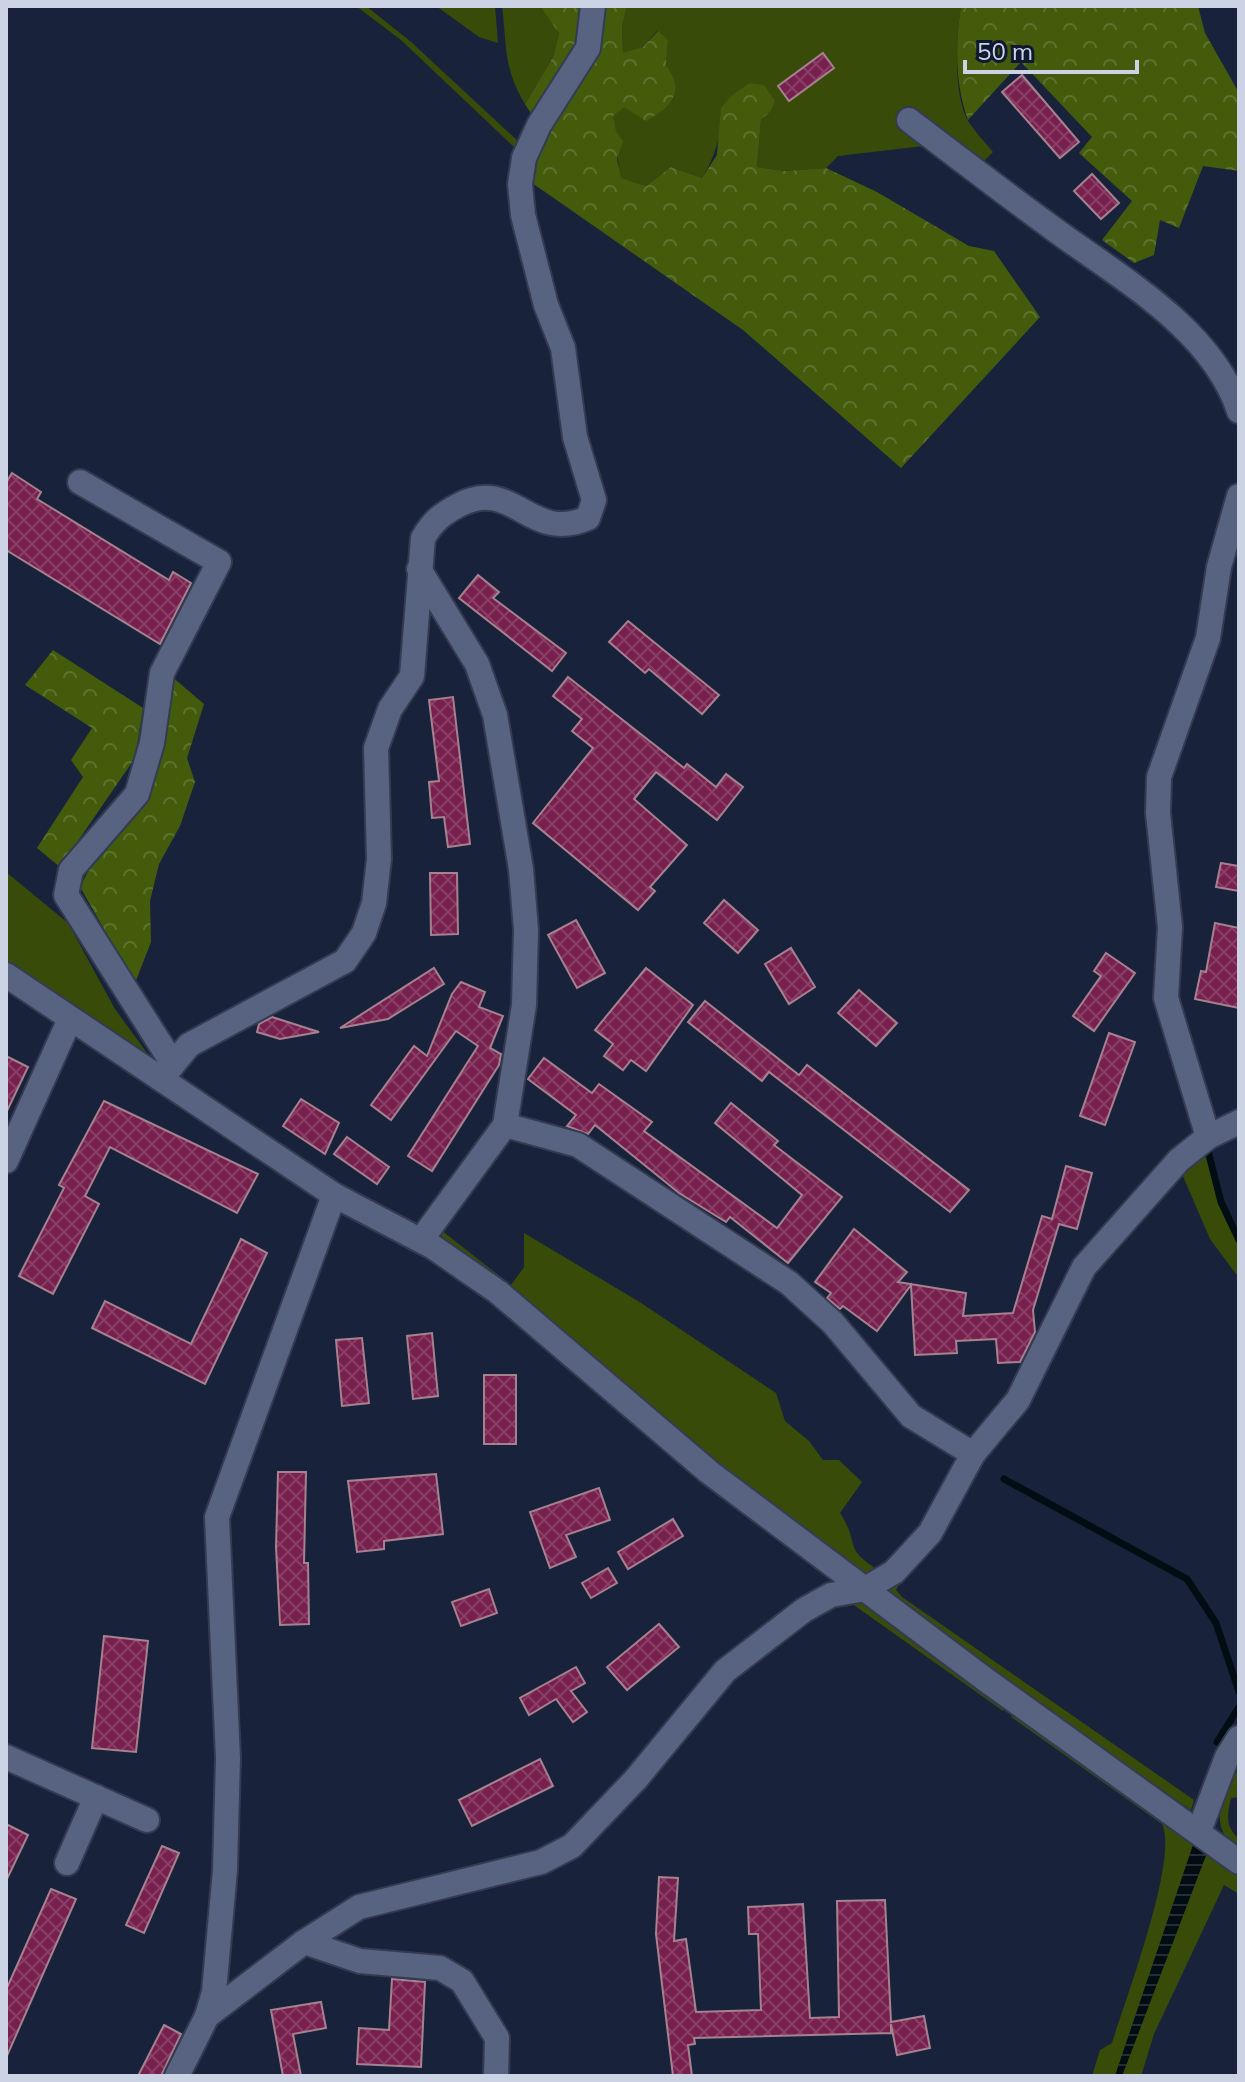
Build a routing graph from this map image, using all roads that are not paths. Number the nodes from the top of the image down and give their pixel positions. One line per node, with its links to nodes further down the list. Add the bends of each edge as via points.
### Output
1 (593, 6): 6 (street, via 588,48 539,125 524,158 520,184 546,305 563,348 575,437 594,500 588,518 569,526 548,525 497,497 478,495 435,519 423,538)
2 (909, 120): 3 (street, via 1134,286 1203,348 1231,386)
3 (1239, 411)
4 (80, 482): 9 (street, via 219,562 162,673 152,743 137,794 71,870 66,895)
5 (1239, 496): 12 (street, via 1219,567 1208,638 1159,777 1170,927 1166,998)
6 (419, 569): 9 (street, via 412,676 390,709 376,748 379,859 364,933 345,961 189,1045); 11 (street, via 477,664 495,715 521,869 524,1005)
7 (6, 975): 8 (street)
8 (70, 1019): 9 (street); 13 (street)
9 (167, 1071): 14 (street)
10 (1239, 1122): 12 (street)
11 (505, 1125): 15 (street); 16 (street, via 578,1145 789,1283 833,1323 911,1416)
12 (1208, 1137): 16 (street, via 1179,1160 1084,1267 1018,1400)
13 (6, 1161)
14 (334, 1195): 15 (street); 26 (street, via 217,1517 228,1758 224,1885)
15 (421, 1240): 17 (street, via 498,1292 709,1472)
16 (973, 1454): 17 (street, via 930,1533 894,1572)
17 (865, 1589): 22 (street); 25 (street, via 831,1595 804,1610 725,1671 636,1779 572,1846 541,1862 359,1907)
18 (1239, 1738): 22 (street)
19 (6, 1757): 20 (street)
20 (96, 1797): 21 (street); 24 (street)
21 (147, 1820)
22 (1199, 1831): 23 (street)
23 (1239, 1862)
24 (67, 1863)
25 (304, 1942): 26 (street); 28 (street, via 360,1961 440,1968 462,1981 497,2038)
26 (207, 2016): 27 (street)
27 (177, 2076)
28 (496, 2076)

